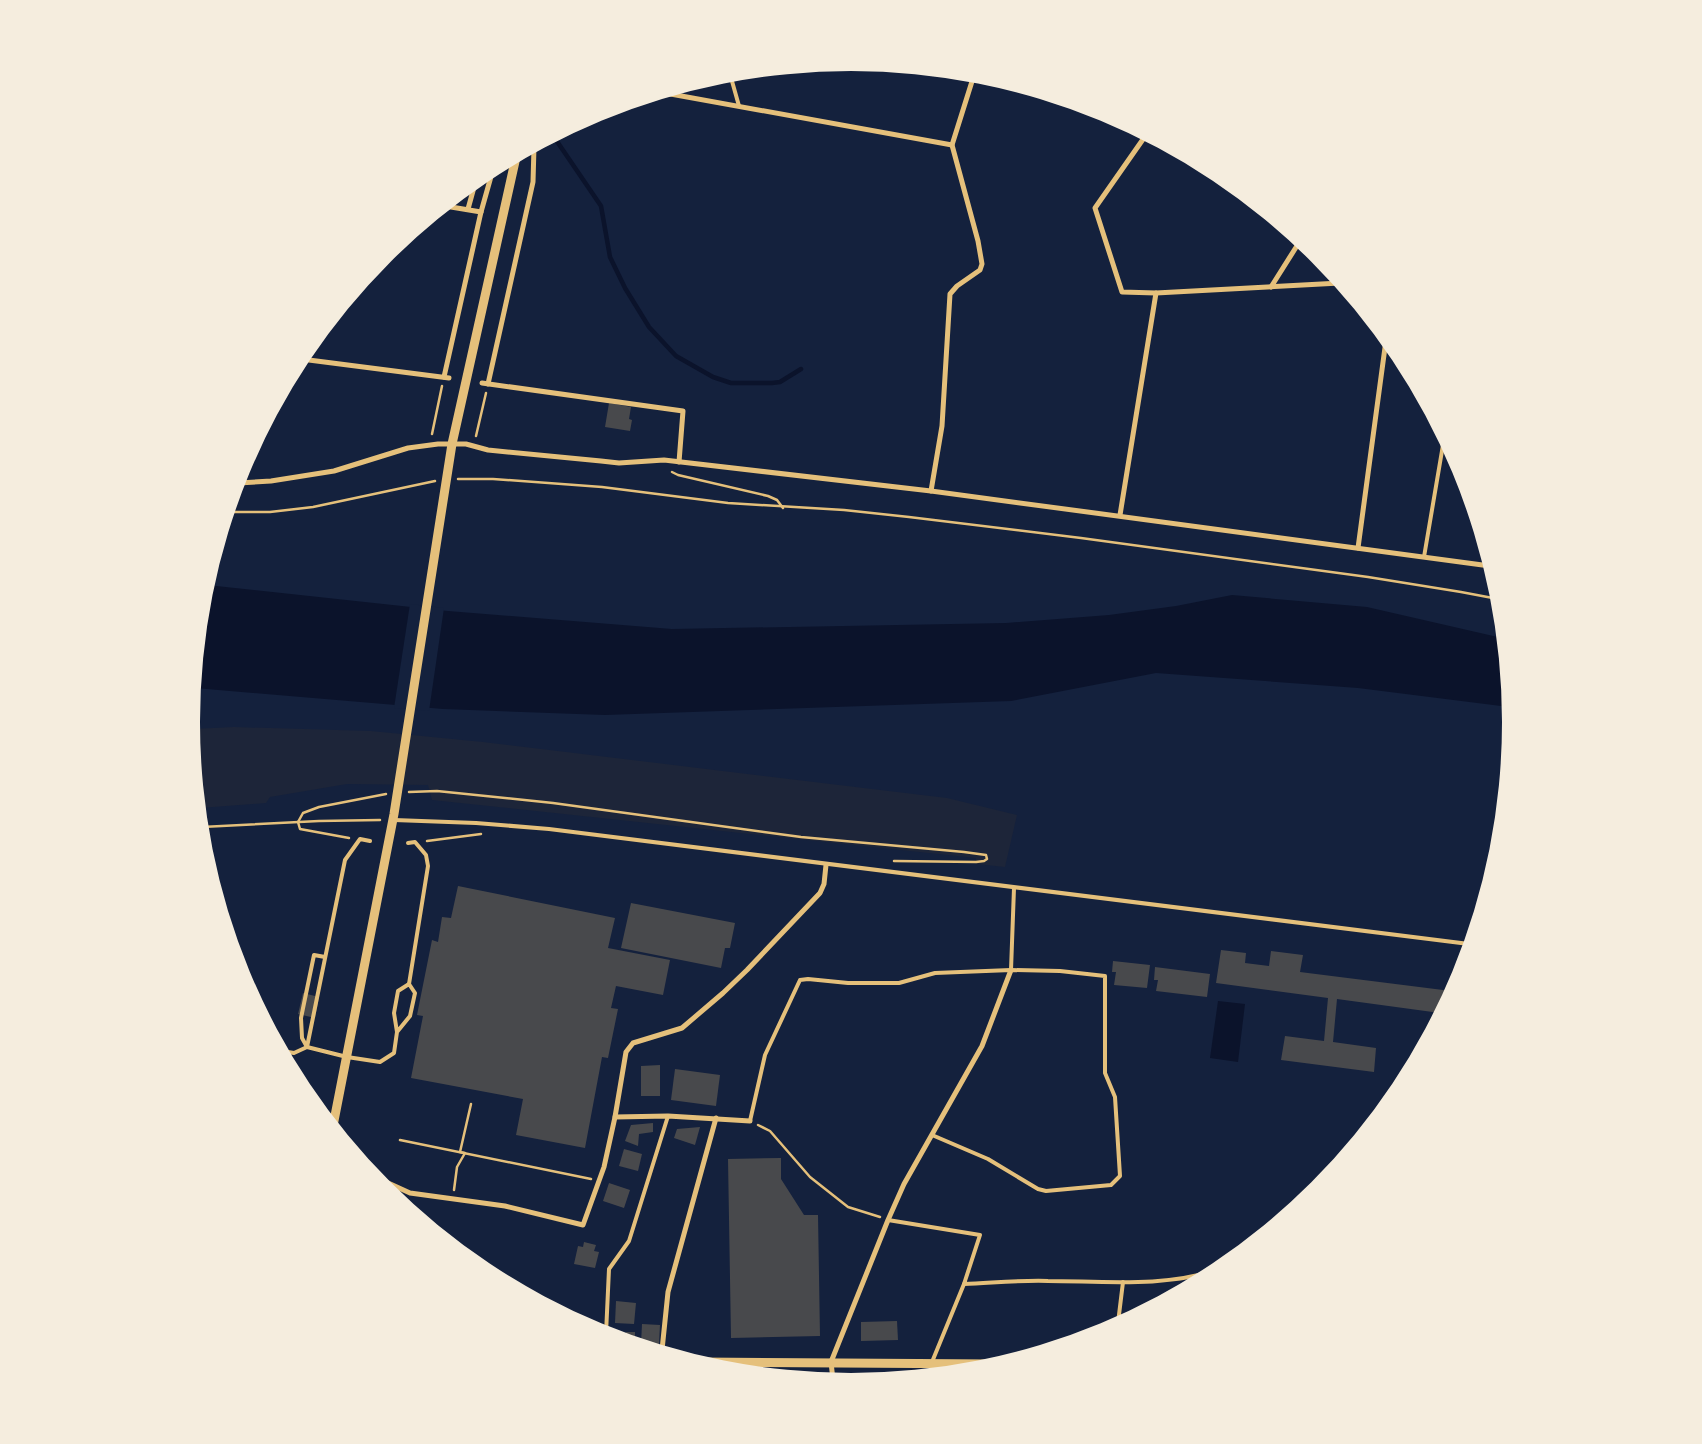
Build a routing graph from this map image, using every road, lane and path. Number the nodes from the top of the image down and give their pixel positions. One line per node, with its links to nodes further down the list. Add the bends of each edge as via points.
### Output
1 (732, 83): 4 (lane)
2 (972, 83): 6 (street)
3 (676, 95): 4 (street)
4 (739, 106): 6 (street)
5 (1143, 140): 17 (street, via 1095,208 1122,292)
6 (952, 145): 33 (street, via 982,264 980,270 950,294 942,426)
7 (534, 154): 21 (street, via 532,182)
8 (514, 165): 26 (street)
9 (490, 180): 13 (street)
10 (472, 193): 12 (street)
11 (454, 207): 12 (street)
12 (468, 209): 13 (street)
13 (481, 212): 19 (street, via 447,377)
14 (1296, 248): 16 (street)
15 (1331, 284): 16 (street)
16 (1271, 287): 17 (street)
17 (1156, 293): 36 (street)
18 (1385, 350): 37 (street)
19 (310, 360)
20 (482, 383): 21 (street)
21 (488, 384): 29 (street, via 684,411)
22 (441, 389): 24 (path)
23 (486, 396): 25 (path)
24 (432, 436)
25 (476, 436)
26 (452, 448): 28 (street, via 466,444 488,450 610,462); 32 (street, via 420,445 334,471); 43 (street)
27 (1442, 450): 38 (lane)
28 (664, 460): 29 (street); 34 (path, via 678,475 768,496)
29 (679, 462): 33 (street)
30 (455, 480): 34 (path, via 493,479 602,487)
31 (438, 481): 35 (path, via 313,507)
32 (246, 482)
33 (931, 491): 36 (street)
34 (783, 508): 40 (path, via 909,516 1376,578)
35 (235, 512)
36 (1120, 516): 37 (street)
37 (1358, 548): 38 (street)
38 (1424, 557): 39 (street)
39 (1482, 565)
40 (1489, 597)
41 (402, 792): 52 (path, via 437,791 553,803 802,836 964,852 986,855 987,859 976,862)
42 (393, 793): 45 (path, via 319,807 303,812)
43 (394, 817): 53 (lane, via 548,829); 62 (street)
44 (379, 820): 45 (path)
45 (298, 822): 46 (path); 48 (path, via 300,829)
46 (209, 827)
47 (476, 834): 50 (path)
48 (360, 839): 49 (lane); 56 (lane, via 345,860)
49 (370, 841)
50 (415, 842): 51 (lane); 58 (lane, via 426,855 428,866)
51 (408, 843)
52 (892, 861)
53 (826, 865): 54 (lane); 65 (street, via 820,893 723,993 682,1028 633,1043 626,1052)
54 (1014, 888): 55 (lane); 57 (lane)
55 (1462, 943)
56 (326, 957): 60 (lane); 60 (lane, via 314,955 300,1018 302,1038)
57 (1011, 970): 68 (lane, via 935,973 899,983 800,980 765,1055); 69 (street, via 982,1046); 69 (lane, via 1105,976 1105,1073 1116,1097 1120,1176 1111,1185 1046,1191 988,1159)
58 (409, 984): 59 (lane, via 398,991 394,1013); 59 (lane, via 415,993 410,1016)
59 (397, 1032): 62 (lane, via 394,1053 380,1062)
60 (307, 1047): 61 (lane); 62 (lane)
61 (290, 1052)
62 (347, 1057): 66 (street)
63 (471, 1104): 71 (path, via 460,1152)
64 (668, 1116): 65 (street); 67 (street); 80 (lane, via 628,1241 609,1269)
65 (615, 1117): 72 (street)
66 (335, 1118)
67 (716, 1118): 68 (street); 81 (street, via 668,1292)
68 (750, 1121): 75 (path, via 770,1132 810,1177 848,1207)
69 (932, 1135): 75 (street)
70 (400, 1140): 71 (path)
71 (465, 1153): 72 (path); 74 (path, via 458,1167)
72 (600, 1181): 74 (street, via 583,1225 505,1206)
73 (396, 1187): 74 (street, via 410,1193)
74 (453, 1199)
75 (888, 1220): 78 (lane, via 980,1235); 83 (street)
76 (1192, 1276): 77 (lane)
77 (1123, 1282): 78 (lane); 79 (lane)
78 (964, 1284): 84 (lane)
79 (1119, 1315)
80 (606, 1325)
81 (663, 1345)
82 (736, 1362): 83 (street)
83 (831, 1362): 84 (street); 86 (street)
84 (931, 1364): 85 (street)
85 (954, 1364)
86 (832, 1372)

